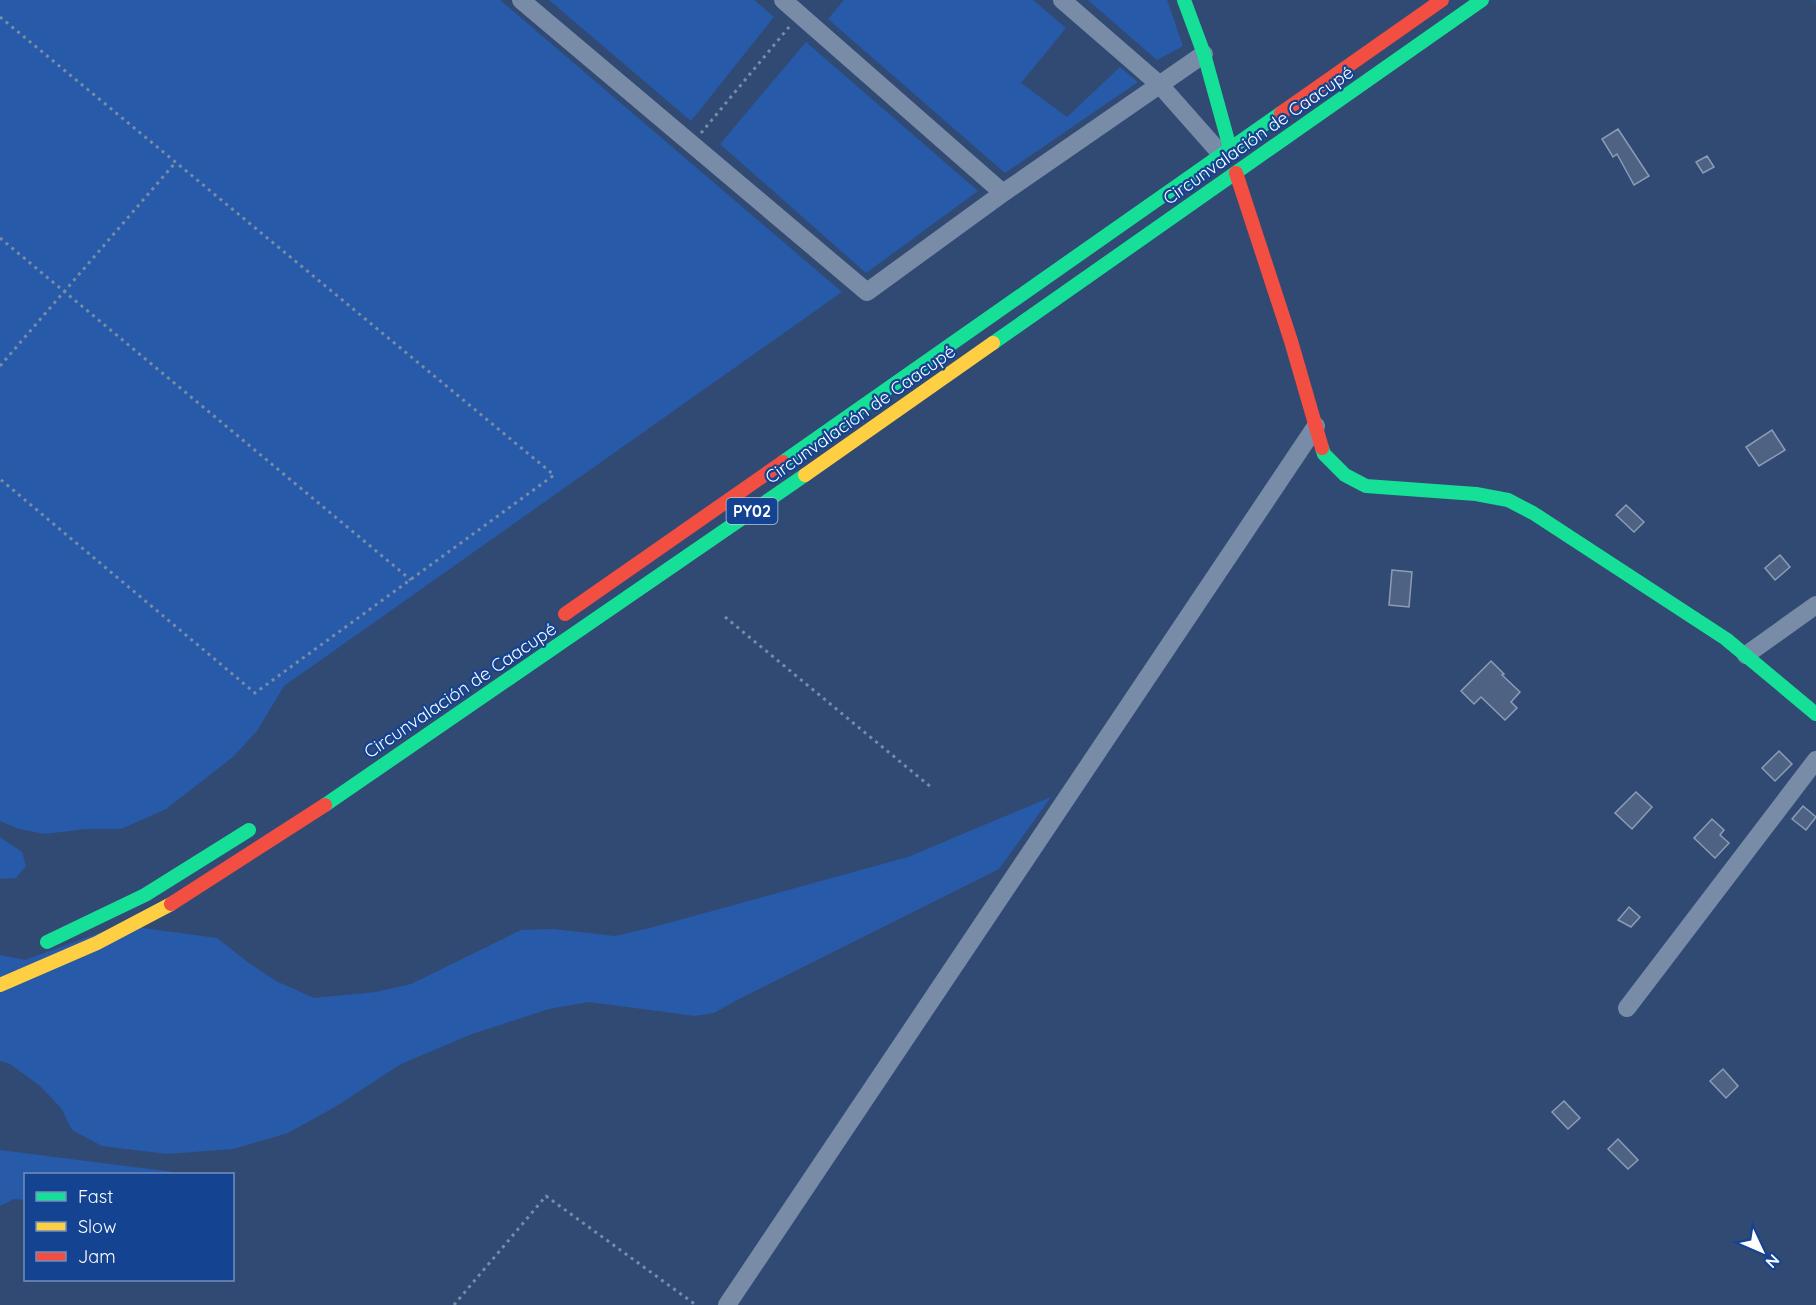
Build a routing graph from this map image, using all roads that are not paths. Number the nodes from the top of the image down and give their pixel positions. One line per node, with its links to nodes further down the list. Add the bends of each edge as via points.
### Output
1 (521, 0): 11 (street, via 867,292)
2 (783, 0): 11 (street)
3 (1062, 0): 8 (street)
4 (1184, 0): 7 (main road)
5 (1442, 0): 9 (main road, Circunvalación de Caacupé / PY02)
6 (1482, 0): 10 (main road, Circunvalación de Caacupé / PY02)
7 (1204, 54): 8 (street); 9 (main road)
8 (1160, 85): 9 (street); 11 (street)
9 (1225, 151): 14 (main road, Circunvalación de Caacupé / PY02)
10 (1236, 173): 12 (main road); 20 (main road, Circunvalación de Caacupé / PY02, via 324,806 196,890 97,943)
11 (1003, 193)
12 (1317, 426): 15 (main road, via 1324,454 1345,476 1366,486 1508,500 1717,632); 22 (street)
13 (1816, 605): 15 (street)
14 (551, 623)
15 (1746, 655): 16 (main road)
16 (1816, 714)
17 (1816, 760): 21 (street)
18 (261, 822): 19 (main road, via 145,895)
19 (33, 949)
20 (0, 985)
21 (1627, 1008)
22 (727, 1305)

